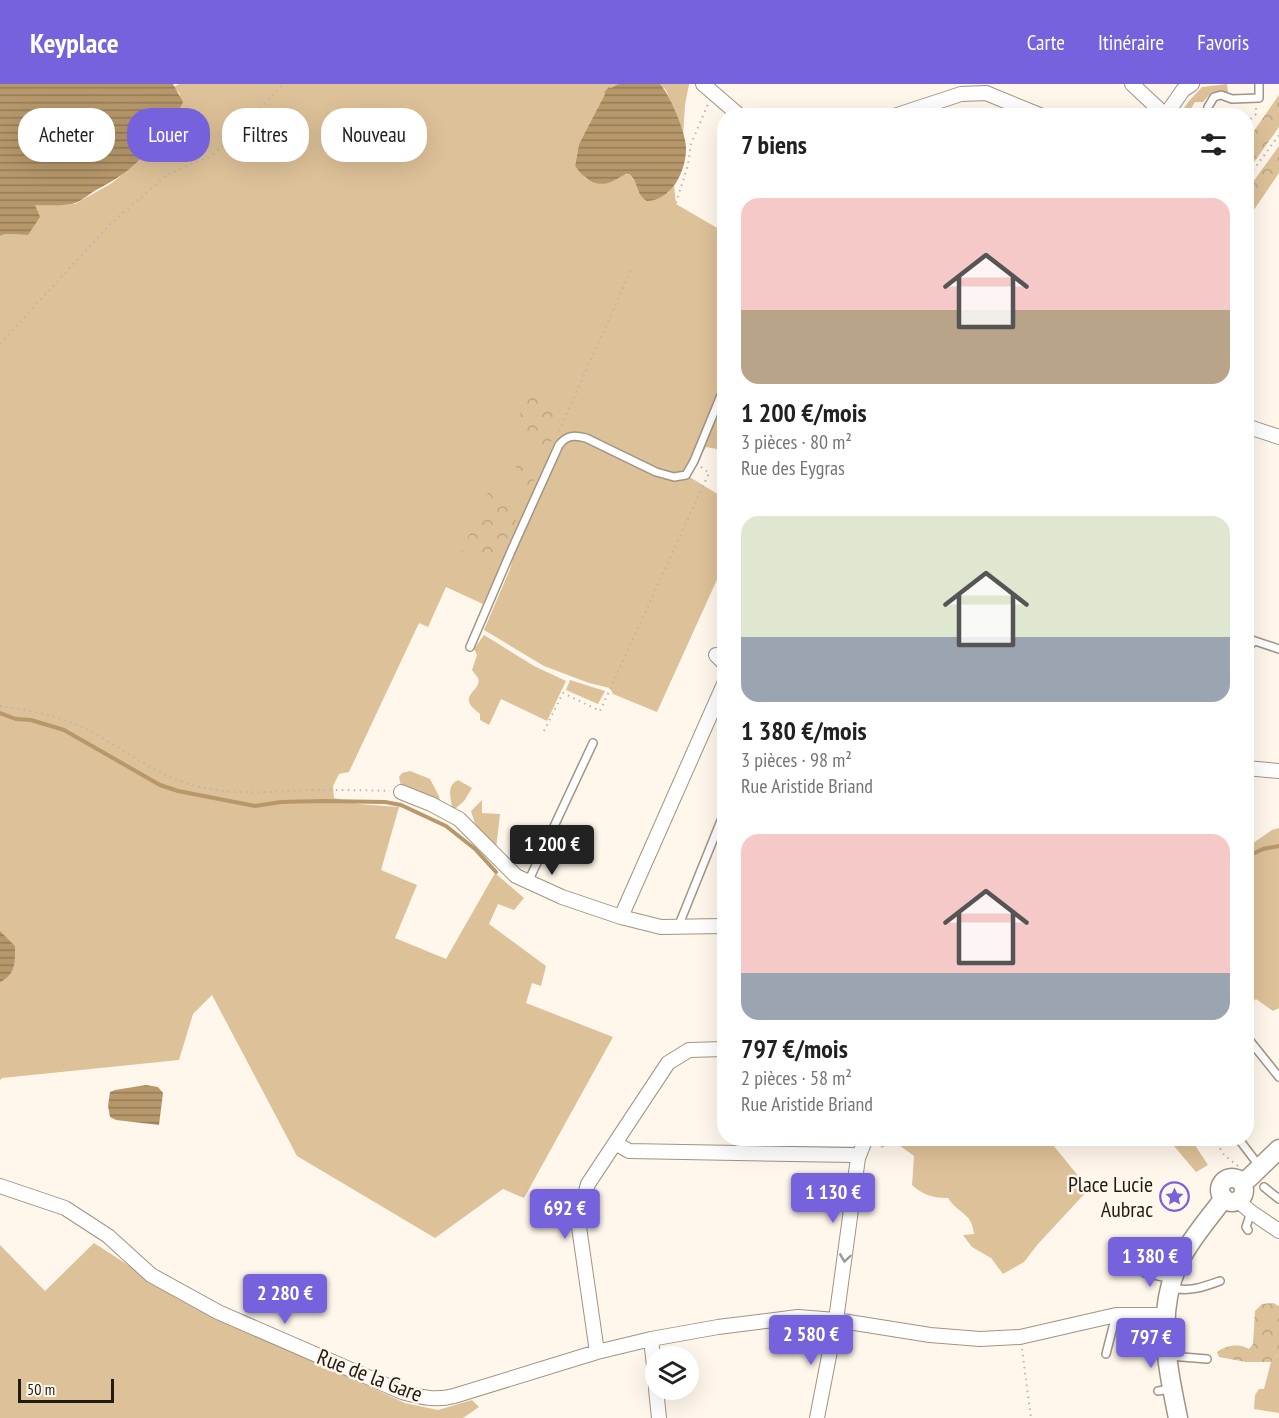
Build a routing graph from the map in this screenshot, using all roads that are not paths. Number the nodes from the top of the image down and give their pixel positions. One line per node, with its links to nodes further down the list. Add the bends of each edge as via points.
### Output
1 (703, 84): 6 (street)
2 (1132, 84): 9 (street)
3 (1192, 84): 10 (street)
4 (1259, 84): 5 (lane, via 1259,98 1232,99 1221,95)
5 (1208, 106)
6 (730, 108)
7 (918, 108): 8 (street, via 961,94 986,93)
8 (1023, 108)
9 (1158, 108)
10 (1170, 108)
11 (717, 405): 15 (lane, via 686,475 674,477 656,472 586,438 565,438)
12 (1254, 429): 13 (street)
13 (1279, 437)
14 (1255, 641): 16 (lane)
15 (470, 647)
16 (1279, 649)
17 (717, 700): 24 (street)
18 (593, 742): 23 (lane)
19 (1254, 769): 20 (street)
20 (1279, 771)
21 (401, 792): 23 (street, via 459,819 502,863)
22 (717, 830): 26 (lane)
23 (528, 882): 24 (street)
24 (621, 917): 26 (street)
25 (717, 926): 26 (street)
26 (678, 927)
27 (1254, 1046): 29 (lane)
28 (717, 1049): 30 (street, via 689,1050 668,1064)
29 (1279, 1077)
30 (615, 1143): 34 (street, via 629,1151); 49 (street, via 588,1184 578,1220)
31 (863, 1146): 34 (street)
32 (1239, 1146): 37 (lane)
33 (1279, 1149): 37 (street)
34 (858, 1158): 46 (street, one-way to 46)
35 (0, 1186): 49 (street, Rue de la Gare, via 65,1208 108,1236 151,1275 218,1312 402,1392 440,1399)
36 (1264, 1187): 38 (lane)
37 (1242, 1188): 39 (street); 40 (lane); 42 (street, via 1191,1242)
38 (1279, 1199)
39 (1278, 1228)
40 (1248, 1230)
41 (1145, 1273): 42 (lane)
42 (1172, 1280): 43 (lane, via 1185,1290); 44 (street)
43 (1220, 1281)
44 (1164, 1315): 45 (street, Rue de la Gare); 51 (street)
45 (1116, 1316): 46 (street, Rue de la Gare, via 1020,1337 980,1339); 50 (lane)
46 (836, 1320): 47 (street, Rue de la Gare, via 798,1317); 55 (street)
47 (651, 1339): 48 (street); 49 (street, Rue de la Gare)
48 (652, 1346)
49 (597, 1352)
50 (1106, 1354)
51 (1167, 1356): 52 (lane); 56 (street, via 1165,1390)
52 (1207, 1359)
53 (657, 1400): 54 (street)
54 (659, 1418)
55 (817, 1418)
56 (1178, 1418)

